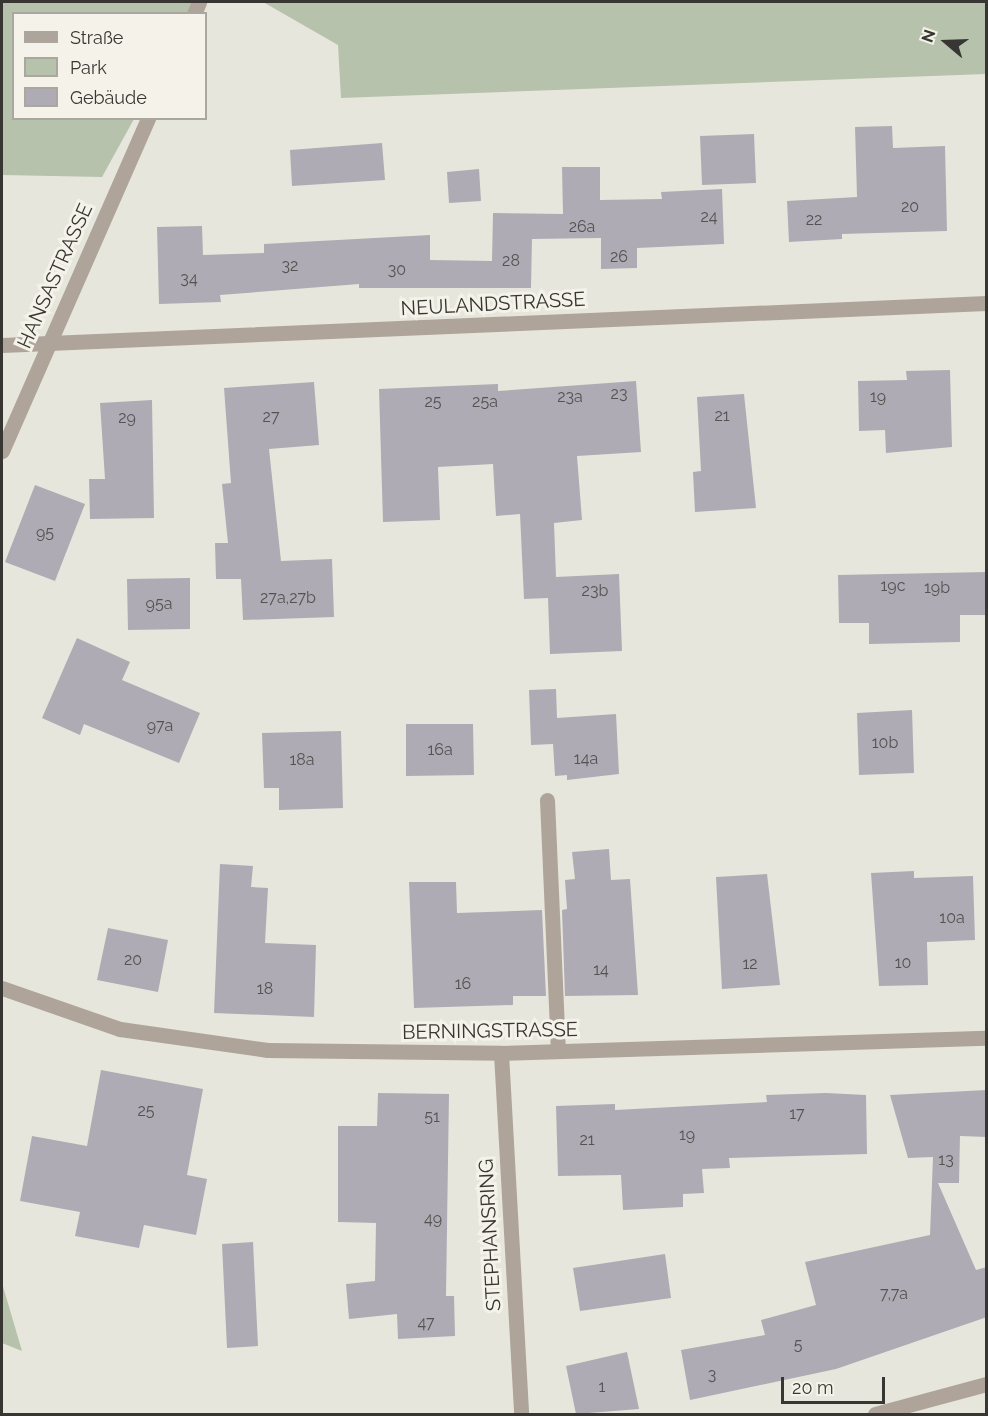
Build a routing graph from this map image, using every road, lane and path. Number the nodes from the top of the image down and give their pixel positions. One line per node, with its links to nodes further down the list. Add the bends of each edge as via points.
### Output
1 (147, 120): 4 (street, HANSASTRASSE)
2 (987, 303): 4 (street, NEULANDSTRASSE)
3 (2, 345): 4 (street, NEULANDSTRASSE)
4 (48, 345): 5 (street, HANSASTRASSE)
5 (2, 451)
6 (547, 800): 9 (street)
7 (2, 988): 10 (street, BERNINGSTRASSE, via 120,1029 194,1041 268,1050)
8 (987, 1038): 9 (street, BERNINGSTRASSE)
9 (558, 1051): 10 (street, BERNINGSTRASSE)
10 (501, 1053): 12 (street, STEPHANSRING)
11 (987, 1384): 13 (street)
12 (521, 1414)
13 (875, 1414)

